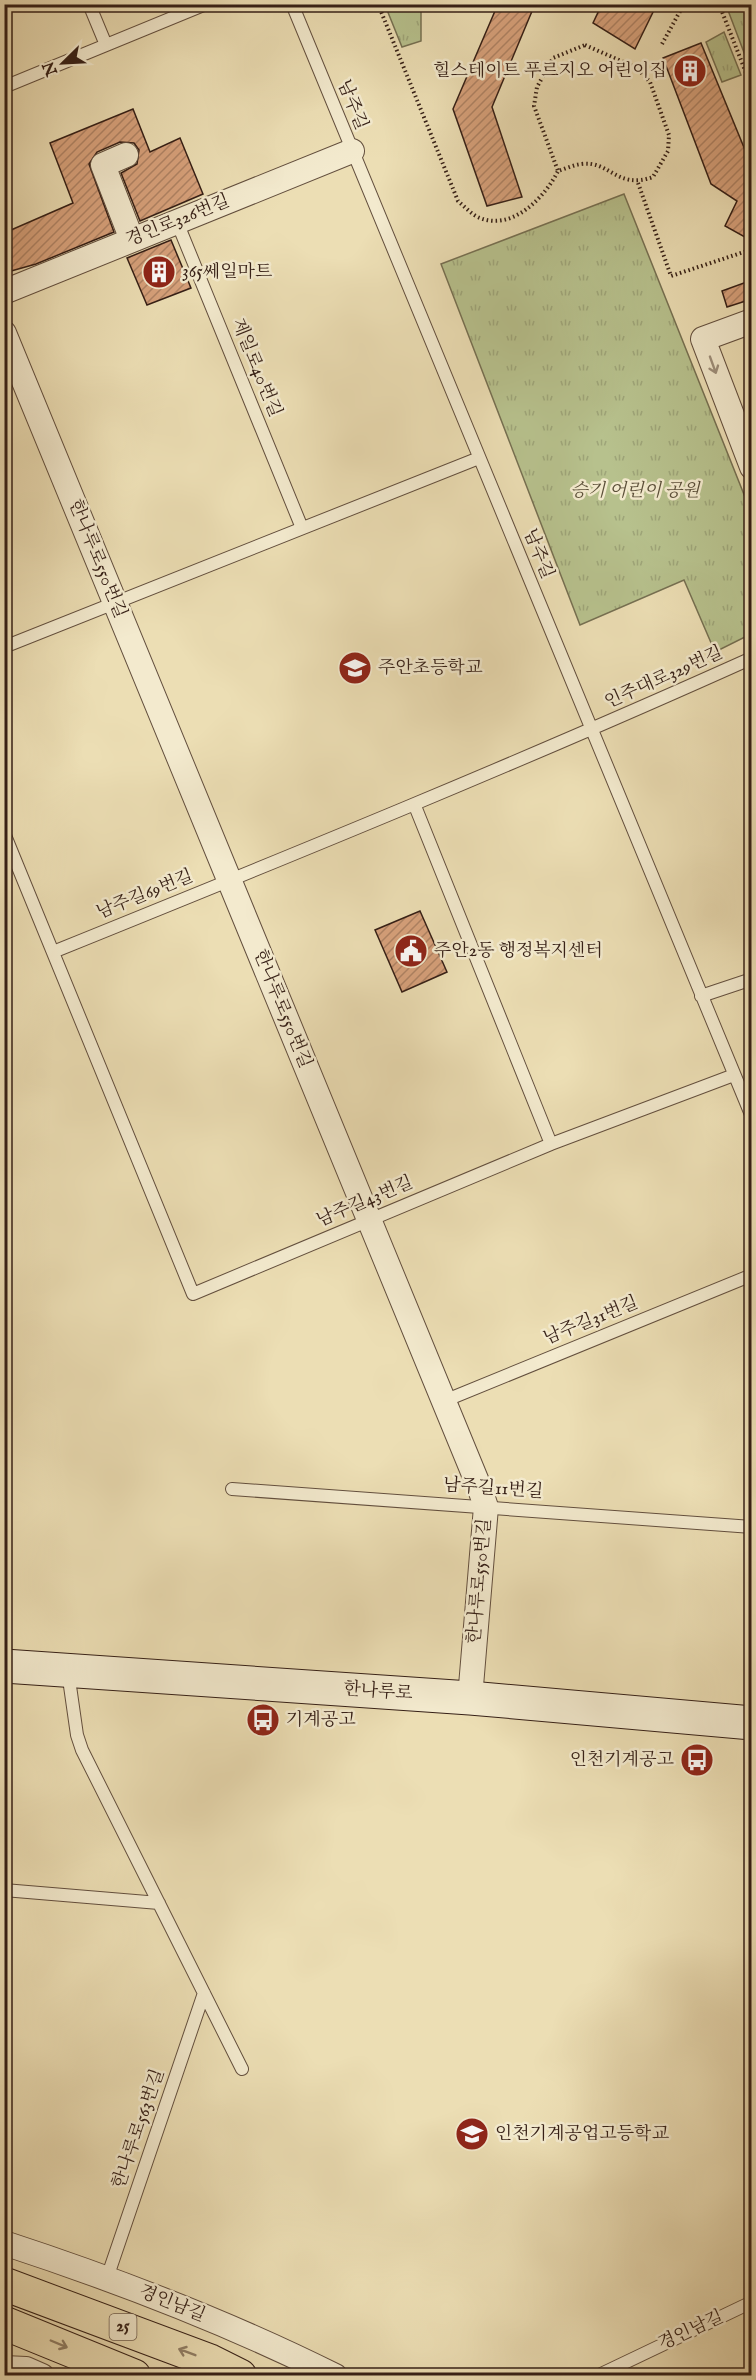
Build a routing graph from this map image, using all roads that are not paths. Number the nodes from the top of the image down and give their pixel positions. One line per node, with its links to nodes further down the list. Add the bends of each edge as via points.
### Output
1 (89, 4): 4 (lane)
2 (206, 4): 4 (lane)
3 (292, 4): 6 (lane, 남주길)
4 (106, 45): 5 (lane)
5 (4, 87)
6 (352, 151): 8 (street, 경인로326번길); 13 (lane, 남주길)
7 (126, 155): 9 (street, via 103,165)
8 (177, 222): 9 (street, 경인로326번길); 15 (lane, 제일로40번길)
9 (132, 240): 10 (street, 경인로326번길)
10 (4, 292)
11 (752, 321): 14 (street, one-way to 14, via 703,339)
12 (4, 333): 16 (street, 한나루로550번길)
13 (479, 458): 15 (lane); 19 (lane, 남주길)
14 (752, 466)
15 (302, 528): 16 (lane)
16 (115, 603): 17 (lane); 22 (street, 한나루로550번길)
17 (4, 647)
18 (752, 658): 19 (lane, 인주대로329번길)
19 (591, 730): 20 (lane, 남주길69번길); 25 (lane, 남주길)
20 (415, 806): 22 (lane, 남주길69번길); 28 (lane)
21 (4, 833): 23 (lane)
22 (230, 881): 23 (lane, 남주길69번길); 29 (street, 한나루로550번길)
23 (53, 952): 29 (lane, 남주길43번길, via 193,1294)
24 (752, 979): 25 (lane)
25 (701, 996): 26 (lane, 남주길)
26 (734, 1075): 27 (lane, 남주길); 28 (lane, 남주길43번길)
27 (752, 1118)
28 (551, 1144): 29 (lane, 남주길43번길)
29 (369, 1220): 31 (street, 한나루로550번길)
30 (752, 1275): 31 (lane, 남주길31번길)
31 (444, 1401): 33 (street, 한나루로550번길)
32 (232, 1489): 33 (lane, 남주길11번길)
33 (486, 1507): 34 (lane, 남주길11번길); 37 (street, 한나루로550번길)
34 (752, 1527)
35 (4, 1666): 36 (main road, 한나루로)
36 (68, 1670): 37 (main road, 한나루로); 40 (lane, via 82,1750)
37 (470, 1698): 38 (main road, 한나루로)
38 (752, 1723)
39 (4, 1890): 40 (lane)
40 (159, 1903): 41 (lane)
41 (204, 1993): 42 (lane); 44 (lane, 한나루로563번길)
42 (242, 2069)
43 (4, 2243): 44 (street, 경인남길)
44 (107, 2277): 52 (street, 경인남길, via 280,2348)
45 (4, 2284): 51 (highway, 25, one-way to 45)
46 (752, 2302): 53 (lane, 경인남길)
47 (4, 2323): 50 (highway, 25, one-way to 50)
48 (4, 2368): 49 (street, via 26,2369)
49 (42, 2376)
50 (134, 2376)
51 (240, 2376)
52 (335, 2376)
53 (597, 2376)

